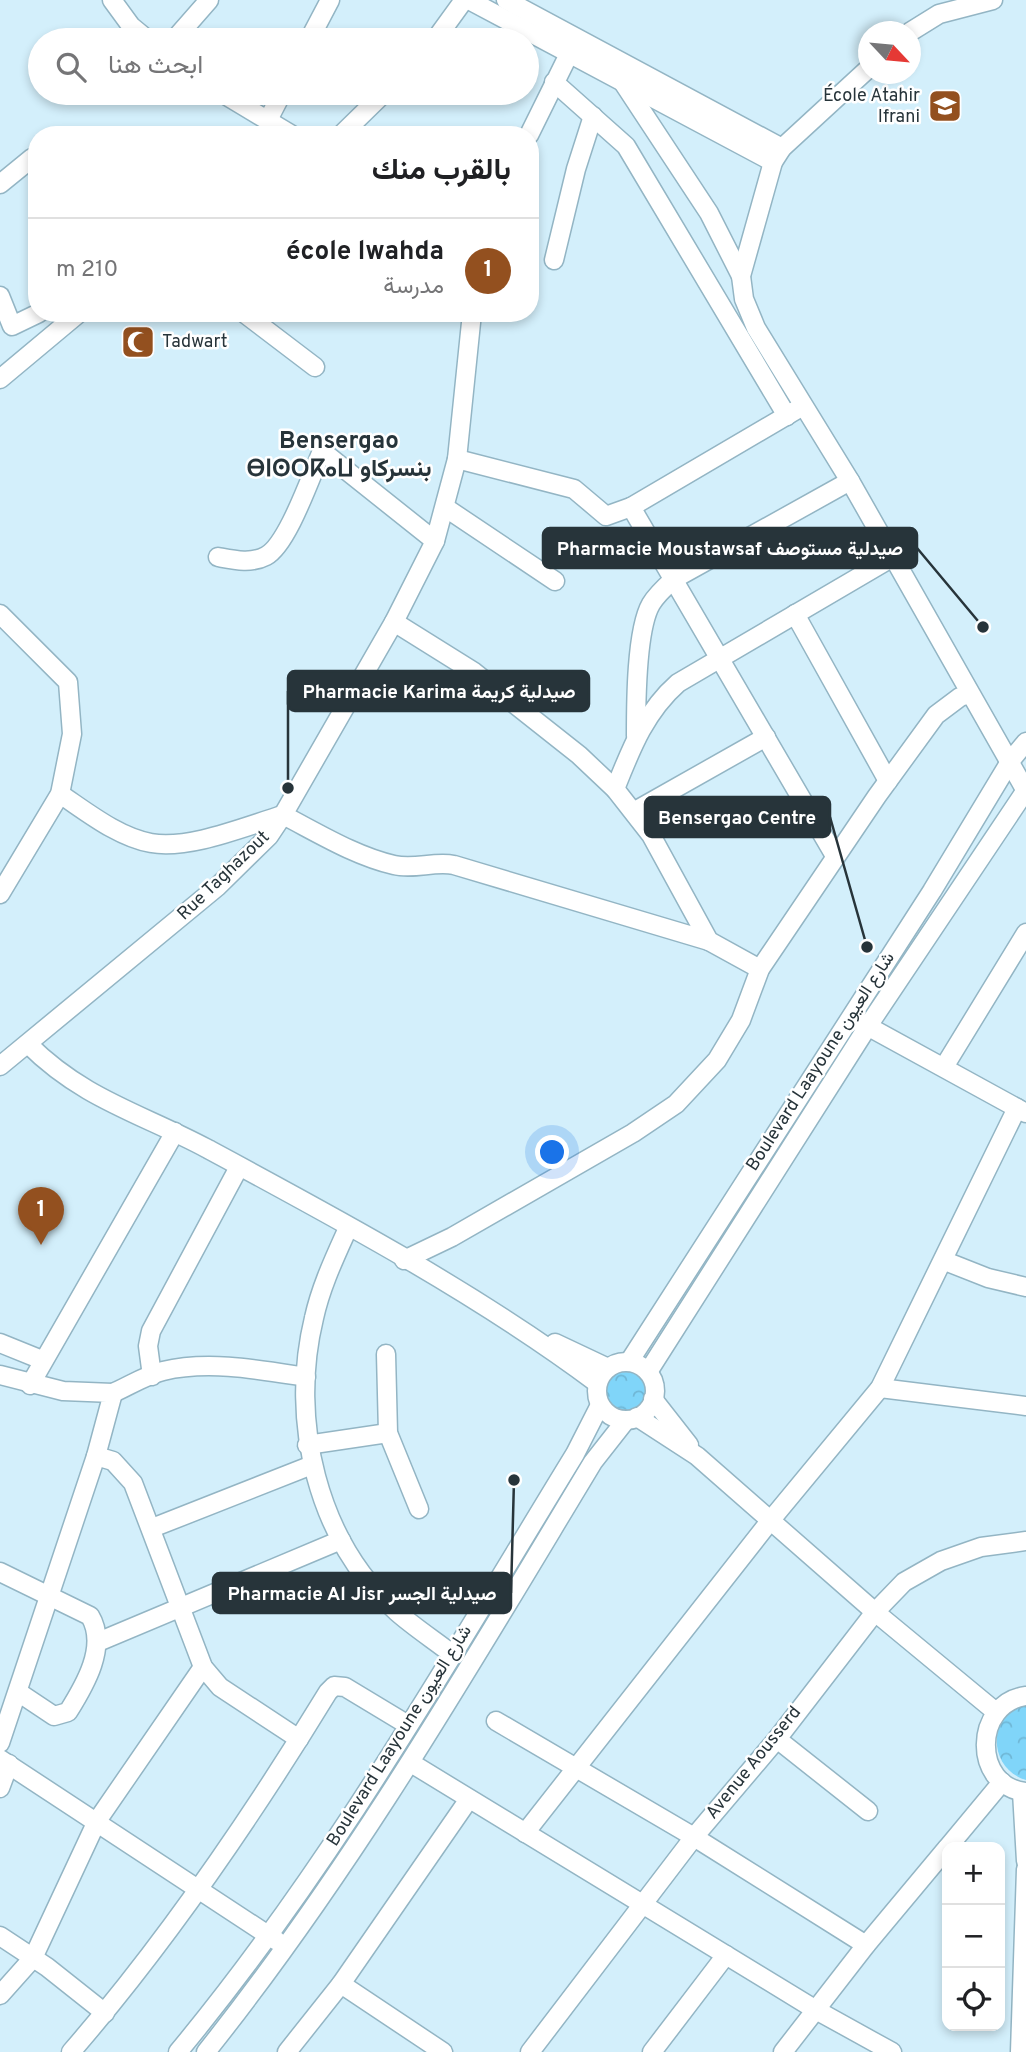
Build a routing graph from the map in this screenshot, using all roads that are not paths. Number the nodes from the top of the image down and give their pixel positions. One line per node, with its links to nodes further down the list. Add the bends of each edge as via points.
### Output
1 (112, 0): 9 (street)
2 (209, 0): 10 (street)
3 (330, 0): 11 (street)
4 (467, 0): 12 (street); 13 (street)
5 (506, 0): 27 (street)
6 (993, 0): 7 (street)
7 (959, 3): 8 (street)
8 (921, 25)
9 (133, 28)
10 (184, 28)
11 (315, 28)
12 (445, 28)
13 (520, 28)
14 (539, 38): 15 (street)
15 (569, 54): 17 (street); 18 (street)
16 (858, 79): 27 (street)
17 (622, 81): 27 (street); 31 (street, via 709,213)
18 (554, 82): 22 (street); 26 (street)
19 (242, 105): 23 (street)
20 (276, 105): 23 (street)
21 (372, 105): 25 (street)
22 (593, 116): 30 (street); 42 (street, via 626,146)
23 (268, 120): 24 (street)
24 (278, 126)
25 (350, 126)
26 (533, 126)
27 (778, 155): 31 (street)
28 (28, 161): 29 (street)
29 (0, 184)
30 (554, 260)
31 (741, 276): 41 (street, via 756,328)
32 (0, 296): 37 (street)
33 (28, 318): 37 (street)
34 (68, 322): 38 (street)
35 (256, 322): 39 (street)
36 (470, 322): 43 (street, Rue Taghazout)
37 (12, 326): 38 (street)
38 (28, 354): 40 (street)
39 (314, 367)
40 (0, 379)
41 (803, 406): 42 (street); 44 (street)
42 (786, 416): 45 (street)
43 (457, 459): 45 (street, via 574,489 606,516); 46 (street, Rue Taghazout)
44 (850, 481): 49 (street); 50 (street)
45 (631, 507): 50 (street)
46 (446, 508): 47 (street, Rue Taghazout); 51 (street)
47 (435, 541): 48 (street, via 322,451 284,535 268,555 251,561); 54 (street, Rue Taghazout)
48 (218, 557)
49 (893, 557): 53 (street); 56 (street)
50 (674, 579): 55 (street); 57 (street, via 649,606 636,692)
51 (555, 581)
52 (0, 614): 64 (street, via 68,682 72,734)
53 (795, 614): 55 (street); 61 (street)
54 (394, 622): 62 (street, via 474,673); 66 (street, Rue Taghazout)
55 (718, 658): 57 (street, via 662,697); 58 (street)
56 (970, 694): 60 (street); 61 (street, via 936,715)
57 (636, 736): 62 (street)
58 (766, 737): 65 (street); 67 (street)
59 (1026, 742): 60 (street, Boulevard Laayoune شارع العيون)
60 (1011, 760): 63 (street); 73 (street, Boulevard Laayoune شارع العيون)
61 (888, 781): 67 (street)
62 (615, 789): 65 (street)
63 (1026, 791): 74 (street, Boulevard Laayoune شارع العيون)
64 (60, 794): 66 (street, via 119,831 151,843 205,838); 68 (street)
65 (635, 811): 70 (street)
66 (283, 815): 70 (street, via 396,866 454,865); 75 (street, Rue Taghazout, via 269,836 218,887)
67 (835, 856): 72 (street)
68 (0, 894)
69 (1026, 933): 71 (street)
70 (709, 941): 72 (street)
71 (1018, 962): 76 (street)
72 (760, 969): 81 (street, via 741,1020 717,1060 676,1104 452,1237)
73 (850, 1016): 74 (street); 88 (street, Boulevard Laayoune شارع العيون)
74 (868, 1026): 76 (street); 90 (street, Boulevard Laayoune شارع العيون)
75 (11, 1052): 78 (street, via 50,1066 107,1103)
76 (944, 1067): 77 (street)
77 (1022, 1110): 82 (street)
78 (175, 1132): 79 (street); 87 (street)
79 (239, 1167): 80 (street); 92 (street, via 150,1331)
80 (348, 1228): 81 (street); 93 (street, via 313,1319)
81 (404, 1260): 84 (street)
82 (945, 1261): 83 (street); 96 (street)
83 (1026, 1287)
84 (529, 1333): 89 (street); 94 (street)
85 (0, 1343): 87 (street)
86 (386, 1354): 102 (street)
87 (42, 1360): 95 (street)
88 (629, 1362): 89 (street); 90 (street)
89 (608, 1368): 94 (street)
90 (648, 1372): 98 (street, via 654,1382)
91 (0, 1376): 95 (street)
92 (152, 1376): 93 (street, via 193,1367); 97 (street)
93 (306, 1377): 103 (street)
94 (597, 1384): 99 (street)
95 (30, 1385): 97 (street)
96 (880, 1388): 100 (street); 108 (street)
97 (113, 1393): 104 (street)
98 (653, 1399): 101 (street, via 644,1413); 105 (street)
99 (600, 1405): 101 (street, via 611,1416); 117 (street, Boulevard Laayoune شارع العيون, via 575,1454)
100 (1026, 1406)
101 (632, 1419): 105 (street); 128 (street, Boulevard Laayoune شارع العيون, via 593,1462)
102 (388, 1433): 103 (street); 107 (street)
103 (307, 1445): 106 (street)
104 (96, 1456): 109 (street, via 113,1461 133,1483); 113 (street)
105 (697, 1456): 108 (street)
106 (312, 1465): 109 (street); 110 (street)
107 (419, 1509)
108 (770, 1521): 115 (street); 129 (street)
109 (152, 1528): 114 (street)
110 (341, 1540): 114 (street); 117 (street, via 396,1611)
111 (1026, 1541): 115 (street, Avenue Aousserd, via 981,1547 940,1561 904,1582)
112 (0, 1572): 113 (street)
113 (48, 1595): 116 (street, via 90,1616); 119 (street)
114 (181, 1606): 116 (street); 118 (street)
115 (875, 1612): 121 (street); 125 (street, Avenue Aousserd)
116 (98, 1642): 119 (street, via 68,1712 54,1716)
117 (452, 1654): 123 (street, Boulevard Laayoune شارع العيون)
118 (203, 1667): 124 (street, via 220,1687); 135 (street)
119 (18, 1692): 126 (street)
120 (1026, 1696): 121 (street, via 1007,1702)
121 (996, 1712): 130 (street, via 984,1740 986,1756)
122 (496, 1721): 129 (street)
123 (408, 1725): 124 (street, via 345,1687 334,1686); 144 (street, Boulevard Laayoune شارع العيون, via 344,1829)
124 (299, 1739): 142 (street)
125 (777, 1739): 134 (street); 137 (street, Avenue Aousserd)
126 (0, 1743)
127 (4, 1762): 131 (street); 135 (street)
128 (411, 1763): 133 (street); 147 (street, Boulevard Laayoune شارع العيون)
129 (575, 1767): 136 (street); 137 (street)
130 (1002, 1782): 132 (street); 138 (street)
131 (0, 1788)
132 (1024, 1792): 140 (street)
133 (469, 1800): 136 (street); 150 (street)
134 (868, 1811)
135 (97, 1821): 142 (street); 149 (street)
136 (525, 1833): 143 (street)
137 (694, 1837): 143 (street, Avenue Aousserd); 146 (street)
138 (953, 1842)
139 (942, 1855): 146 (street)
140 (1026, 1861)
141 (1026, 1869): 163 (street)
142 (201, 1889): 144 (street); 153 (street)
143 (642, 1905): 148 (street); 159 (street, Avenue Aousserd)
144 (267, 1935): 147 (street); 155 (street, Boulevard Laayoune شارع العيون)
145 (0, 1936): 149 (street)
146 (866, 1945): 152 (street)
147 (285, 1947): 156 (street, Boulevard Laayoune شارع العيون)
148 (726, 1955): 152 (street); 160 (street)
149 (33, 1958): 151 (street); 153 (street)
150 (341, 1984): 157 (street); 158 (street)
151 (0, 1995)
152 (816, 2010): 161 (street); 162 (street)
153 (105, 2013): 154 (street)
154 (71, 2052)
155 (178, 2052)
156 (206, 2052)
157 (287, 2052)
158 (443, 2052)
159 (530, 2052)
160 (652, 2052)
161 (783, 2052)
162 (891, 2052)
163 (1020, 2052)

